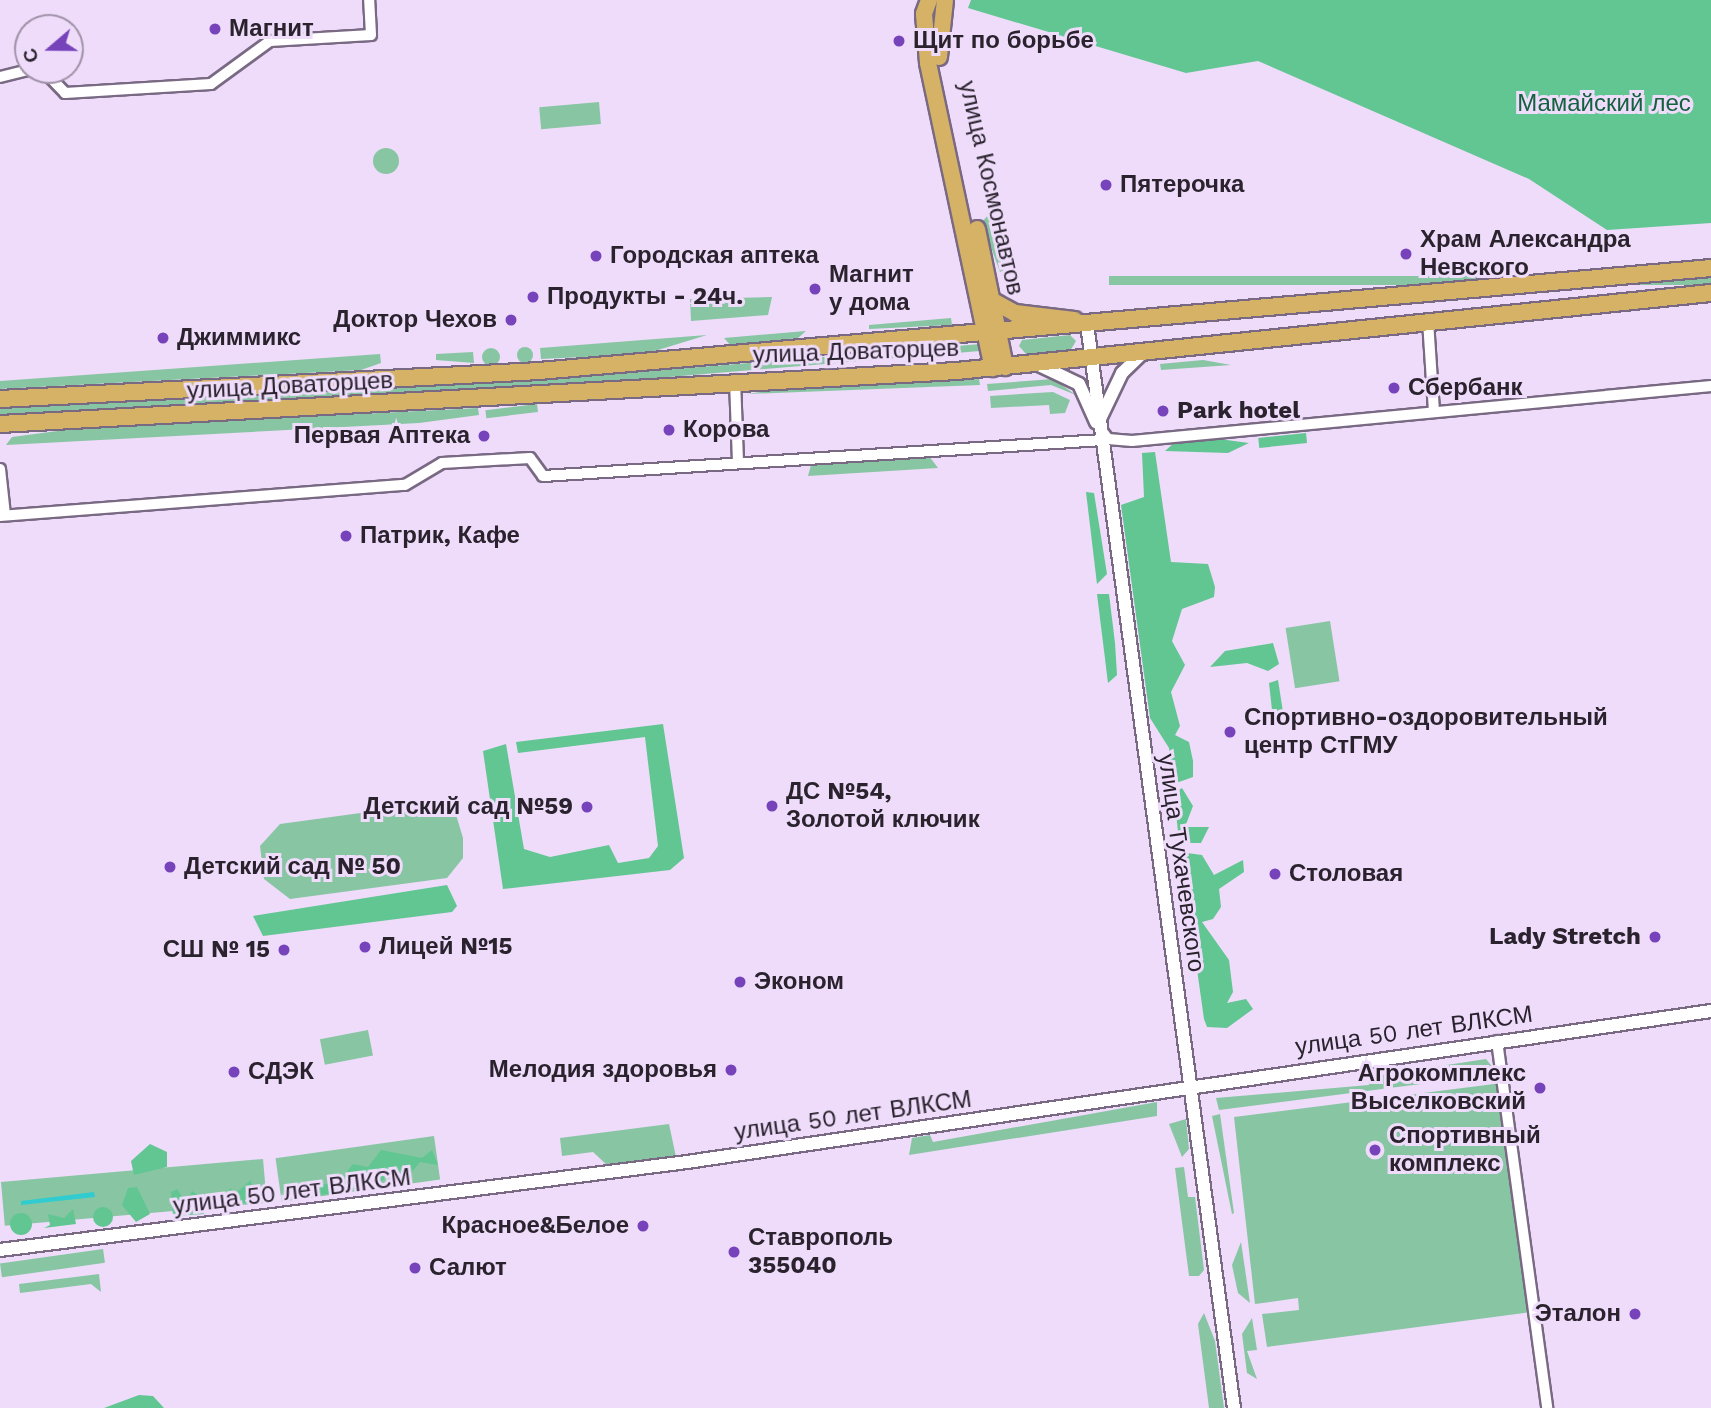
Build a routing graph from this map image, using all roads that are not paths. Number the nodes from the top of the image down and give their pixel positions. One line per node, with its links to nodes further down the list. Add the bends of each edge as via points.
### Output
1 (369, 0): 4 (street, via 371,35 270,41 211,84 65,93)
2 (929, 0): 7 (main road, улица Космонавтов, via 924,14 928,63)
3 (946, 0): 7 (main road, улица Космонавтов, via 938,21 939,60)
4 (56, 84)
5 (1711, 268): 9 (main road, улица Доваторцев)
6 (1711, 293): 8 (main road, улица Доваторцев)
7 (987, 302): 9 (main road, via 1015,313); 10 (main road, via 975,324); 11 (main road)
8 (1428, 321): 12 (main road, улица Доваторцев); 19 (street)
9 (1087, 324): 11 (main road, улица Доваторцев); 13 (street, улица Тухачевского)
10 (960, 336): 11 (main road, улица Доваторцев); 18 (main road, улица Доваторцев, via 530,372)
11 (996, 338): 15 (main road)
12 (1146, 349): 13 (main road, улица Доваторцев); 21 (street, via 1122,373)
13 (1091, 357): 14 (main road, улица Доваторцев); 21 (street, улица Тухачевского)
14 (1035, 365): 15 (main road, улица Доваторцев); 21 (street, via 1079,384)
15 (999, 368): 16 (main road, улица Доваторцев)
16 (735, 379): 20 (main road, улица Доваторцев, via 529,397); 22 (street)
17 (1711, 386): 19 (street)
18 (0, 399)
19 (1434, 411): 21 (street, via 1132,441 1108,439)
20 (0, 424)
21 (1102, 430): 22 (street); 27 (street, улица Тухачевского)
22 (738, 460): 24 (street, via 543,475 530,458 442,463 405,485)
23 (0, 469): 24 (street)
24 (2, 515)
25 (1711, 1011): 26 (street, улица 50 лет ВЛКСМ)
26 (1497, 1041): 27 (street, улица 50 лет ВЛКСМ); 30 (street)
27 (1190, 1086): 28 (street, улица 50 лет ВЛКСМ, via 687,1162); 29 (street, улица Тухачевского)
28 (0, 1250)
29 (1234, 1408)
30 (1547, 1408)

